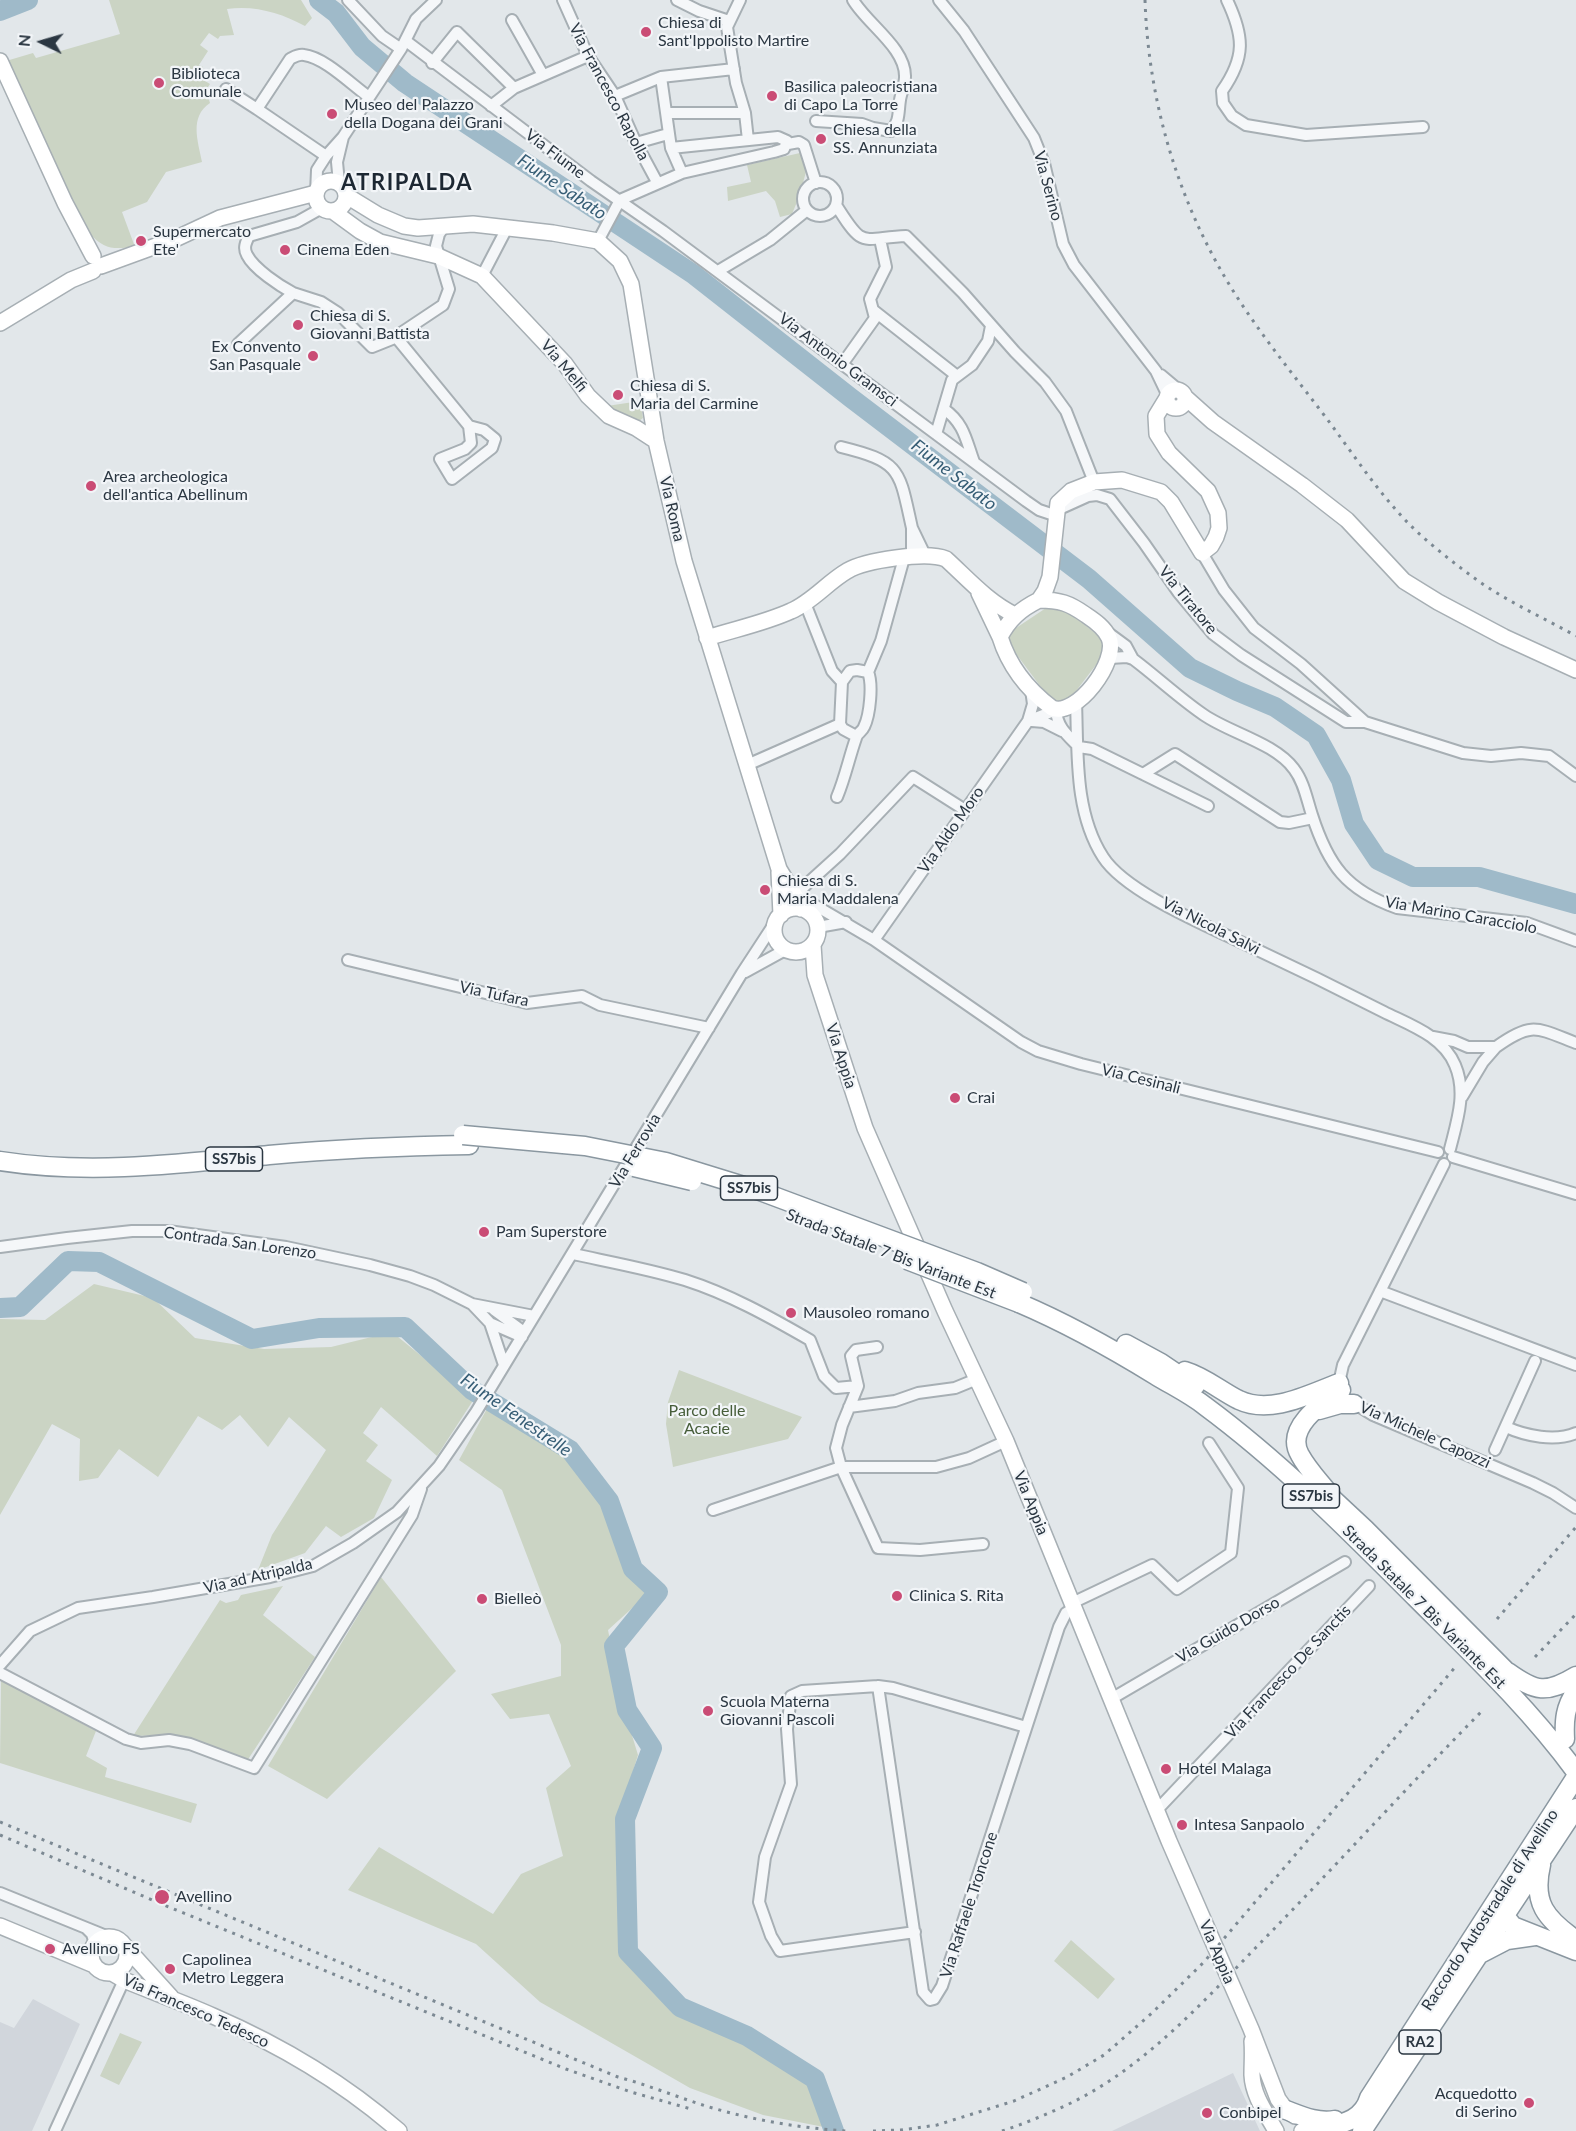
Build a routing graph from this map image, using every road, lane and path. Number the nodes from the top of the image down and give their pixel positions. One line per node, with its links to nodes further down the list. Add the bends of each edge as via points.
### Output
1 (348, 0): 11 (street, Via Fiume, via 382,36)
2 (436, 0): 11 (street, via 416,20)
3 (563, 0): 12 (street, Via Francesco Rapolla)
4 (678, 0): 10 (street)
5 (740, 0): 10 (street)
6 (853, 0): 26 (street, via 900,59 905,76 897,124 891,131 862,124)
7 (939, 0): 62 (street, Via Serino, via 964,31 1034,138 1044,163 1063,244 1074,265)
8 (1227, 0): 27 (street, via 1238,22 1241,49 1233,76 1222,91 1223,103 1232,116 1246,125 1306,135)
9 (512, 20): 16 (street)
10 (729, 21): 15 (street)
11 (402, 48): 14 (street, Via Fiume); 20 (street)
12 (588, 56): 16 (street); 21 (street, Via Francesco Rapolla)
13 (0, 62): 51 (street)
14 (432, 63): 18 (street, via 457,32); 22 (street, Via Fiume)
15 (734, 69): 17 (street); 25 (street)
16 (543, 75): 18 (street)
17 (661, 77): 21 (street); 24 (street)
18 (514, 88): 22 (street)
19 (226, 89): 23 (street)
20 (372, 94): 23 (street, via 320,60 297,55 290,59); 29 (street)
21 (615, 96): 31 (street, Via Francesco Rapolla)
22 (491, 106): 41 (street, Via Fiume)
23 (257, 110): 34 (street)
24 (666, 113): 25 (street); 28 (street)
25 (745, 113): 30 (street)
26 (816, 121)
27 (1423, 127)
28 (669, 134): 31 (street); 33 (street)
29 (343, 137): 34 (street); 39 (street, via 337,162)
30 (748, 140): 32 (street, via 778,138); 33 (street)
31 (636, 143): 37 (street, Via Francesco Rapolla)
32 (788, 144): 36 (street, via 774,152); 38 (street, via 804,145)
33 (671, 148): 36 (street)
34 (326, 156): 35 (street)
35 (317, 170): 40 (street); 43 (street)
36 (682, 173): 37 (street)
37 (657, 183): 41 (street)
38 (816, 183): 44 (street, via 826,183 835,190); 45 (street, via 804,194)
39 (343, 189): 43 (street, via 345,204); 43 (street, via 330,181 321,185); 46 (street, via 390,222 418,228)
40 (301, 198): 42 (street); 43 (street)
41 (618, 202): 49 (street); 52 (street, Via Antonio Gramsci)
42 (284, 203): 43 (street); 51 (street, via 220,218 126,258)
43 (323, 205): 50 (street, via 380,242); 54 (street, via 297,222 249,236 245,244 246,254 276,284)
44 (836, 205): 45 (street, via 823,216); 48 (street, via 858,236)
45 (807, 210): 52 (street, via 770,240)
46 (444, 227): 47 (street, via 473,224); 50 (street, via 436,246)
47 (507, 228): 49 (street); 53 (street)
48 (880, 239): 55 (street, via 886,267 870,299); 57 (street, via 906,236)
49 (598, 241): 66 (street, Via Roma, via 620,261 631,284)
50 (438, 256): 53 (street); 58 (street, via 449,289 443,305)
51 (93, 262): 56 (street)
52 (718, 271): 60 (street, Via Antonio Gramsci)
53 (482, 276): 66 (street, Via Melfi, via 566,364 588,396 609,416)
54 (293, 292): 58 (street, via 338,313 372,347); 59 (street)
55 (873, 310): 60 (street, via 875,318); 61 (street)
56 (0, 323)
57 (991, 326): 61 (street, via 988,342 972,365); 69 (street, via 1045,382 1066,411)
58 (396, 337): 64 (street)
59 (238, 344)
60 (843, 363): 65 (street, Via Antonio Gramsci)
61 (957, 376): 63 (street, via 952,380)
62 (1176, 400): 71 (street, via 1156,416 1157,434 1169,453 1208,491 1218,513 1216,537); 84 (street, via 1213,422 1347,520 1404,580 1504,638)
63 (944, 409): 65 (street); 68 (street, via 956,418)
64 (469, 426): 64 (street, via 495,439 492,448 452,478 440,459 465,450 471,443)
65 (936, 434): 68 (street, Via Antonio Gramsci)
66 (656, 441): 80 (street, Via Roma)
67 (841, 447): 72 (street, via 872,455 894,470 902,485)
68 (974, 462): 70 (street, Via Antonio Gramsci)
69 (1094, 482): 70 (street, via 1065,495 1058,503); 71 (street, via 1122,480 1161,492)
70 (1056, 519): 73 (street); 91 (street, Via Tiratore, via 1088,496 1110,499 1213,634 1346,722)
71 (1202, 553): 91 (street, Via Tiratore, via 1224,591 1254,628)
72 (914, 556): 74 (street, via 946,559); 76 (street, via 860,565); 85 (street)
73 (1050, 577): 75 (street); 77 (street)
74 (975, 584): 78 (street, via 1001,608); 81 (street)
75 (1039, 600): 77 (street); 78 (street)
76 (805, 603): 80 (street, via 792,611); 86 (street, via 832,671)
77 (1070, 604): 79 (street)
78 (1015, 615): 81 (street)
79 (1102, 629): 82 (street, via 1109,638); 83 (street, Via Marino Caracciolo, via 1126,646)
80 (707, 638): 96 (street, Via Roma)
81 (1000, 638): 87 (street, via 1007,659)
82 (1110, 658): 83 (street); 88 (street)
83 (1132, 659): 102 (street, Via Marino Caracciolo, via 1205,716 1266,747 1292,766 1300,777)
84 (1576, 670)
85 (868, 672): 86 (street, via 850,672); 94 (street, via 871,684 867,718)
86 (842, 682): 92 (street)
87 (1028, 685): 89 (street); 90 (street, via 1033,704)
88 (1077, 702): 89 (street); 95 (street, Via Nicola Salvi)
89 (1056, 710): 90 (street); 93 (street)
90 (1028, 722): 93 (street, via 1044,722); 101 (street, Via Aldo Moro)
91 (1365, 722): 98 (street, Via Tiratore, via 1471,755 1549,756)
92 (840, 724): 94 (street); 96 (street)
93 (1062, 731): 95 (street)
94 (856, 736): 99 (street)
95 (1079, 747): 97 (street, via 1092,749); 117 (street, Via Nicola Salvi, via 1080,797 1091,837 1104,858 1128,882 1182,913)
96 (747, 765): 103 (street, Via Roma)
97 (1143, 774): 100 (street); 102 (street, via 1175,754 1280,822)
98 (1576, 776)
99 (837, 797)
100 (1208, 806)
101 (965, 810): 104 (street, via 913,777 840,854); 109 (street, Via Aldo Moro)
102 (1312, 818): 110 (street, Via Marino Caracciolo, via 1334,864 1360,892 1377,901 1422,912 1527,923)
103 (779, 869): 104 (street, Via Roma); 106 (street, Via Roma)
104 (792, 889): 105 (street, Via Roma)
105 (806, 906): 106 (street, via 791,909); 107 (street, Via Cesinali); 108 (street)
106 (778, 918): 112 (street, via 774,934 780,946); 114 (street, Via Ferrovia)
107 (846, 922): 108 (street); 109 (street, Via Cesinali)
108 (818, 927): 111 (street)
109 (874, 939): 125 (street, Via Cesinali, via 977,1013 1038,1051 1438,1152 1443,1148)
110 (1576, 941)
111 (813, 945): 112 (street, via 800,952); 115 (street, Via Appia)
112 (789, 951): 114 (street); 115 (street, Via Appia)
113 (348, 960): 116 (street, Via Tufara, via 528,1004 582,996 600,1005)
114 (742, 973): 116 (street, Via Ferrovia)
115 (815, 975): 142 (street, Via Appia, via 865,1128)
116 (709, 1028): 129 (street, Via Ferrovia)
117 (1431, 1036): 119 (street); 121 (street)
118 (1576, 1043): 120 (street, via 1528,1029)
119 (1462, 1044): 120 (street); 121 (street)
120 (1496, 1047): 122 (street)
121 (1449, 1054): 122 (street, via 1461,1082)
122 (1461, 1098): 125 (street)
123 (466, 1140): 124 (highway, Strada Statale 7 Bis Variante Est / SS7bis, via 375,1135 130,1155); 126 (highway, Strada Statale 7 Bis Variante Est / SS7bis, via 118,1168); 131 (highway, Strada Statale 7 Bis Variante Est / SS7bis, bridge, via 574,1156 693,1182)
124 (0, 1149)
125 (1449, 1157): 127 (street); 130 (street)
126 (0, 1161)
127 (1576, 1194)
128 (0, 1247): 132 (street, Contrada San Lorenzo, via 168,1231 286,1247 370,1265 410,1276)
129 (573, 1254): 134 (street, Via Ferrovia); 144 (street, via 708,1288 810,1340 824,1376 836,1388)
130 (1380, 1291): 141 (street); 145 (street, via 1343,1365)
131 (1021, 1297): 139 (highway, Strada Statale 7 Bis Variante Est / SS7bis, via 1065,1311); 171 (highway, Strada Statale 7 Bis Variante Est / SS7bis, via 1204,1404 1260,1450)
132 (472, 1304): 133 (street, Contrada San Lorenzo); 135 (street, Contrada San Lorenzo)
133 (489, 1306): 134 (street, Contrada San Lorenzo); 136 (street, Contrada San Lorenzo)
134 (534, 1316): 136 (street, Via Ferrovia)
135 (490, 1323): 136 (street, Contrada San Lorenzo); 140 (street, Contrada San Lorenzo)
136 (523, 1334): 140 (street, Via Ferrovia)
137 (878, 1347): 144 (street, via 856,1350 851,1356)
138 (1534, 1361): 149 (street)
139 (1161, 1363): 145 (highway, via 1195,1374 1241,1401 1260,1406 1282,1404); 156 (highway, Strada Statale 7 Bis Variante Est / SS7bis, via 1224,1405)
140 (504, 1365): 143 (street, Via Ferrovia)
141 (1576, 1365)
142 (977, 1378): 147 (street, via 955,1388); 151 (street, Via Appia)
143 (494, 1382): 155 (street, Via ad Atripalda, via 439,1466)
144 (858, 1386): 147 (street)
145 (1340, 1387): 146 (street, Via Michele Capozzi); 148 (highway)
146 (1354, 1404): 148 (highway); 157 (street, Via Michele Capozzi, via 1533,1484)
147 (849, 1407): 154 (street, via 836,1448)
148 (1311, 1413): 156 (highway, via 1299,1431 1298,1450)
149 (1506, 1427): 150 (street, via 1558,1438); 153 (street)
150 (1576, 1433)
151 (1005, 1441): 154 (street, via 969,1458 936,1467); 162 (street, Via Appia)
152 (1209, 1443): 162 (street, via 1238,1488 1231,1553 1177,1589 1152,1565)
153 (1496, 1450)
154 (841, 1467): 158 (street); 159 (street, via 878,1548 920,1550)
155 (423, 1483): 163 (street, Via ad Atripalda, via 397,1512 353,1544 313,1566 270,1577 78,1608 30,1631); 165 (street, via 412,1515 254,1768 180,1742 141,1743 126,1739)
156 (1334, 1500): 164 (highway, Strada Statale 7 Bis Variante Est / SS7bis)
157 (1576, 1508)
158 (713, 1510)
159 (982, 1544)
160 (1345, 1562): 169 (street, Via Guido Dorso)
161 (1369, 1586): 175 (street, Via Francesco De Sanctis)
162 (1073, 1606): 169 (street, Via Appia); 170 (street, Via Raffaele Troncone, via 1059,1627)
163 (0, 1665)
164 (1508, 1672): 166 (highway, via 1526,1685 1542,1689 1558,1687); 171 (highway, Strada Statale 7 Bis Variante Est / SS7bis)
165 (0, 1673)
166 (1576, 1676)
167 (878, 1686): 170 (street); 181 (street, Via Raffaele Troncone); 181 (street, via 802,1691 791,1696 787,1729 791,1784 765,1857 759,1902 780,1951)
168 (1576, 1691): 171 (highway, via 1564,1717)
169 (1111, 1699): 175 (street, Via Appia)
170 (1026, 1727): 181 (street, Via Raffaele Troncone, via 942,1986 934,1999 930,2000 924,1992)
171 (1566, 1746): 172 (highway, Strada Statale 7 Bis Variante Est / SS7bis)
172 (1576, 1772)
173 (1576, 1777): 174 (highway, Raccordo Autostradale di Avellino / RA2)
174 (1568, 1805): 176 (highway, Raccordo Autostradale di Avellino / RA2); 178 (highway, via 1552,1822 1502,1901); 191 (highway, Raccordo Autostradale di Avellino / RA2)
175 (1156, 1811): 190 (street, Via Appia)
176 (1544, 1856): 178 (highway, Raccordo Autostradale di Avellino / RA2); 184 (highway, via 1539,1899 1554,1923)
177 (0, 1893): 180 (street)
178 (1505, 1916): 182 (highway, via 1513,1926); 187 (highway, Raccordo Autostradale di Avellino / RA2)
179 (0, 1926): 186 (street, via 71,1955)
180 (83, 1926): 183 (street); 186 (street, via 92,1934)
181 (915, 1932)
182 (1536, 1935): 185 (highway); 187 (highway, via 1507,1940)
183 (117, 1941): 186 (street, via 105,1938); 188 (street, via 127,1955); 189 (street)
184 (1576, 1941)
185 (1576, 1951)
186 (93, 1954): 188 (street, via 102,1972)
187 (1478, 1955): 194 (highway, Raccordo Autostradale di Avellino / RA2)
188 (118, 1976): 189 (street, Via Francesco Tedesco); 195 (street, via 102,2028)
189 (176, 2001): 196 (street, Via Francesco Tedesco, via 266,2041 339,2084)
190 (1251, 2030): 192 (street, Via Appia); 197 (street, Via Appia, via 1255,2090)
191 (1369, 2098): 192 (highway, via 1352,2112 1333,2120 1305,2118); 193 (highway, Raccordo Autostradale di Avellino, via 1352,2120)
192 (1286, 2110): 193 (street, Via Appia)
193 (1314, 2130)
194 (1362, 2130)
195 (55, 2131)
196 (399, 2131)
197 (1276, 2131)

